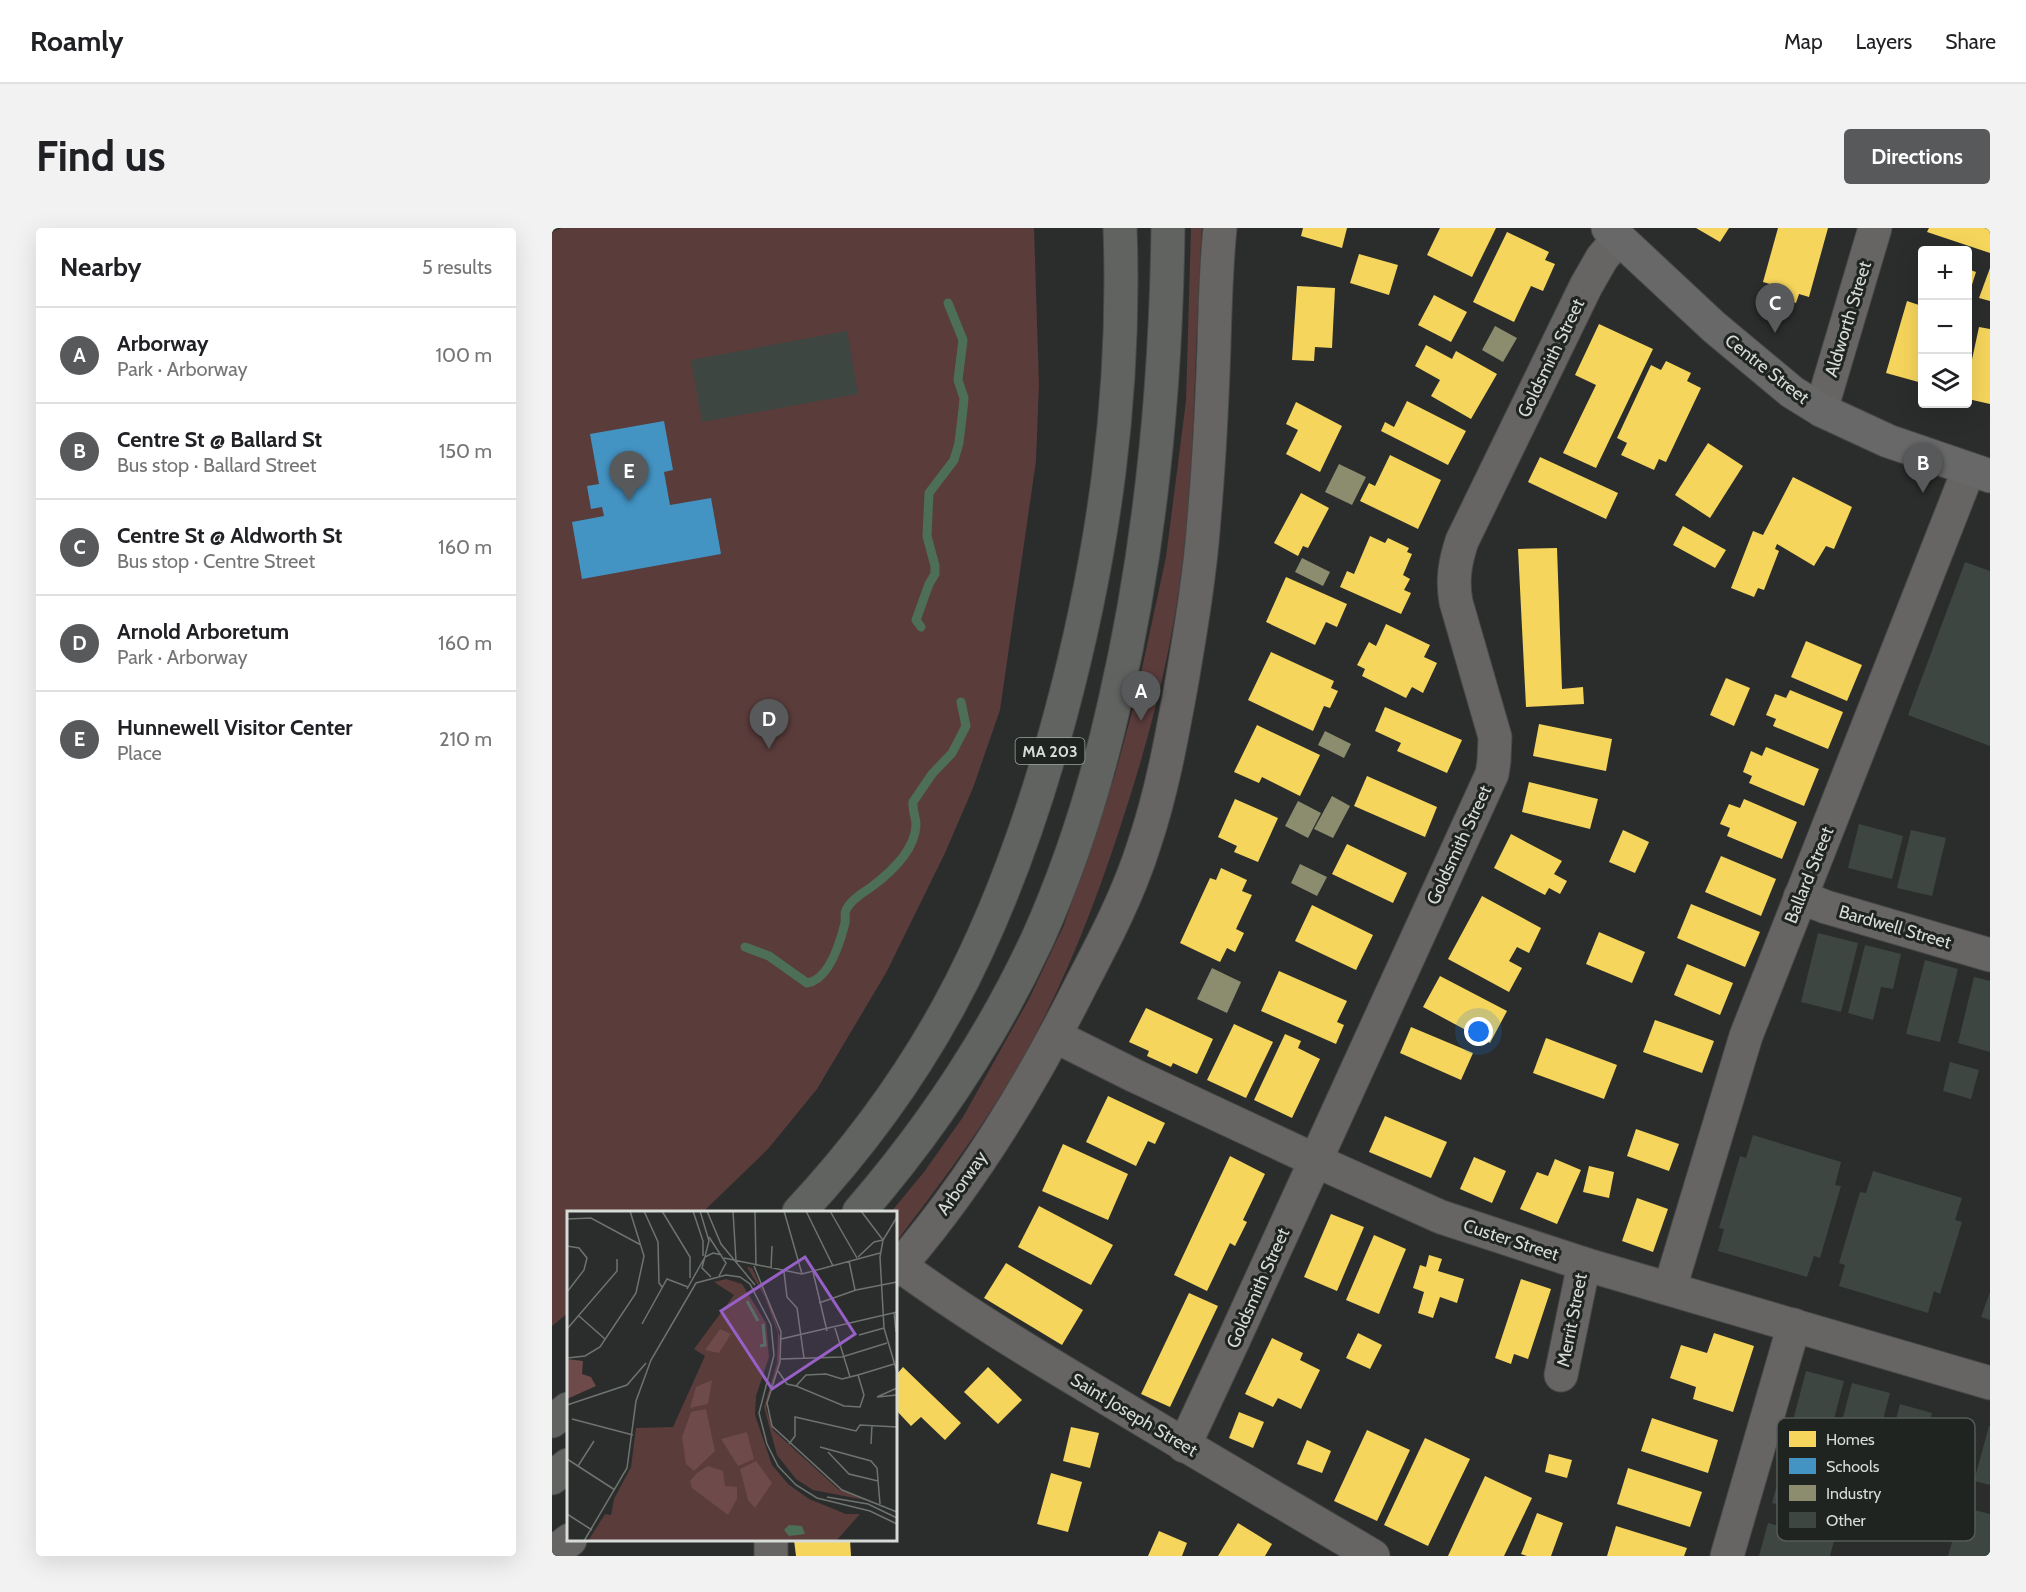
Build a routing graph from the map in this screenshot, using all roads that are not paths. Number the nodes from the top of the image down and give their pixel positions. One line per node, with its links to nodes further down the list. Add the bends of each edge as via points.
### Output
1 (1120, 228): 12 (highway, MA 203, via 1118,383 1106,505 1078,646 1028,824 986,930 932,1036 874,1122)
2 (1168, 228): 13 (highway, MA 203, via 1165,362 1149,514 1124,664 1091,793 1038,938 1006,1000 928,1125)
3 (1220, 228): 10 (street, Arborway, via 1204,522 1172,738 1140,856 1101,946)
4 (1875, 228): 6 (street, Aldworth Street)
5 (1613, 233): 6 (main road, Centre Street, via 1765,371); 11 (street, Goldsmith Street, via 1455,561 1456,602 1494,737 1492,774)
6 (1821, 410): 7 (main road, Centre Street, via 1888,441)
7 (1980, 472): 8 (street, Ballard Street)
8 (1800, 897): 9 (street, Bardwell Street); 16 (street, Ballard Street, via 1746,1036)
9 (1990, 955)
10 (1055, 1036): 11 (street, Custer Street); 15 (street, Arborway, via 1002,1126 926,1234)
11 (1316, 1160): 14 (street, Custer Street, via 1441,1217); 22 (street, Goldsmith Street)
12 (800, 1211)
13 (860, 1211)
14 (1584, 1264): 16 (street, Custer Street); 18 (street, Merrit Street)
15 (897, 1267): 22 (street, Saint Joseph Street)
16 (1670, 1288): 17 (street, Custer Street)
17 (1794, 1325): 19 (street, Custer Street); 28 (street)
18 (1561, 1375)
19 (1990, 1383)
20 (567, 1409): 21 (highway)
21 (552, 1421)
22 (1184, 1446): 27 (street, Saint Joseph Street)
23 (567, 1466): 24 (highway)
24 (552, 1478)
25 (567, 1541): 26 (street)
26 (552, 1552)
27 (1373, 1556)
28 (1727, 1556)

